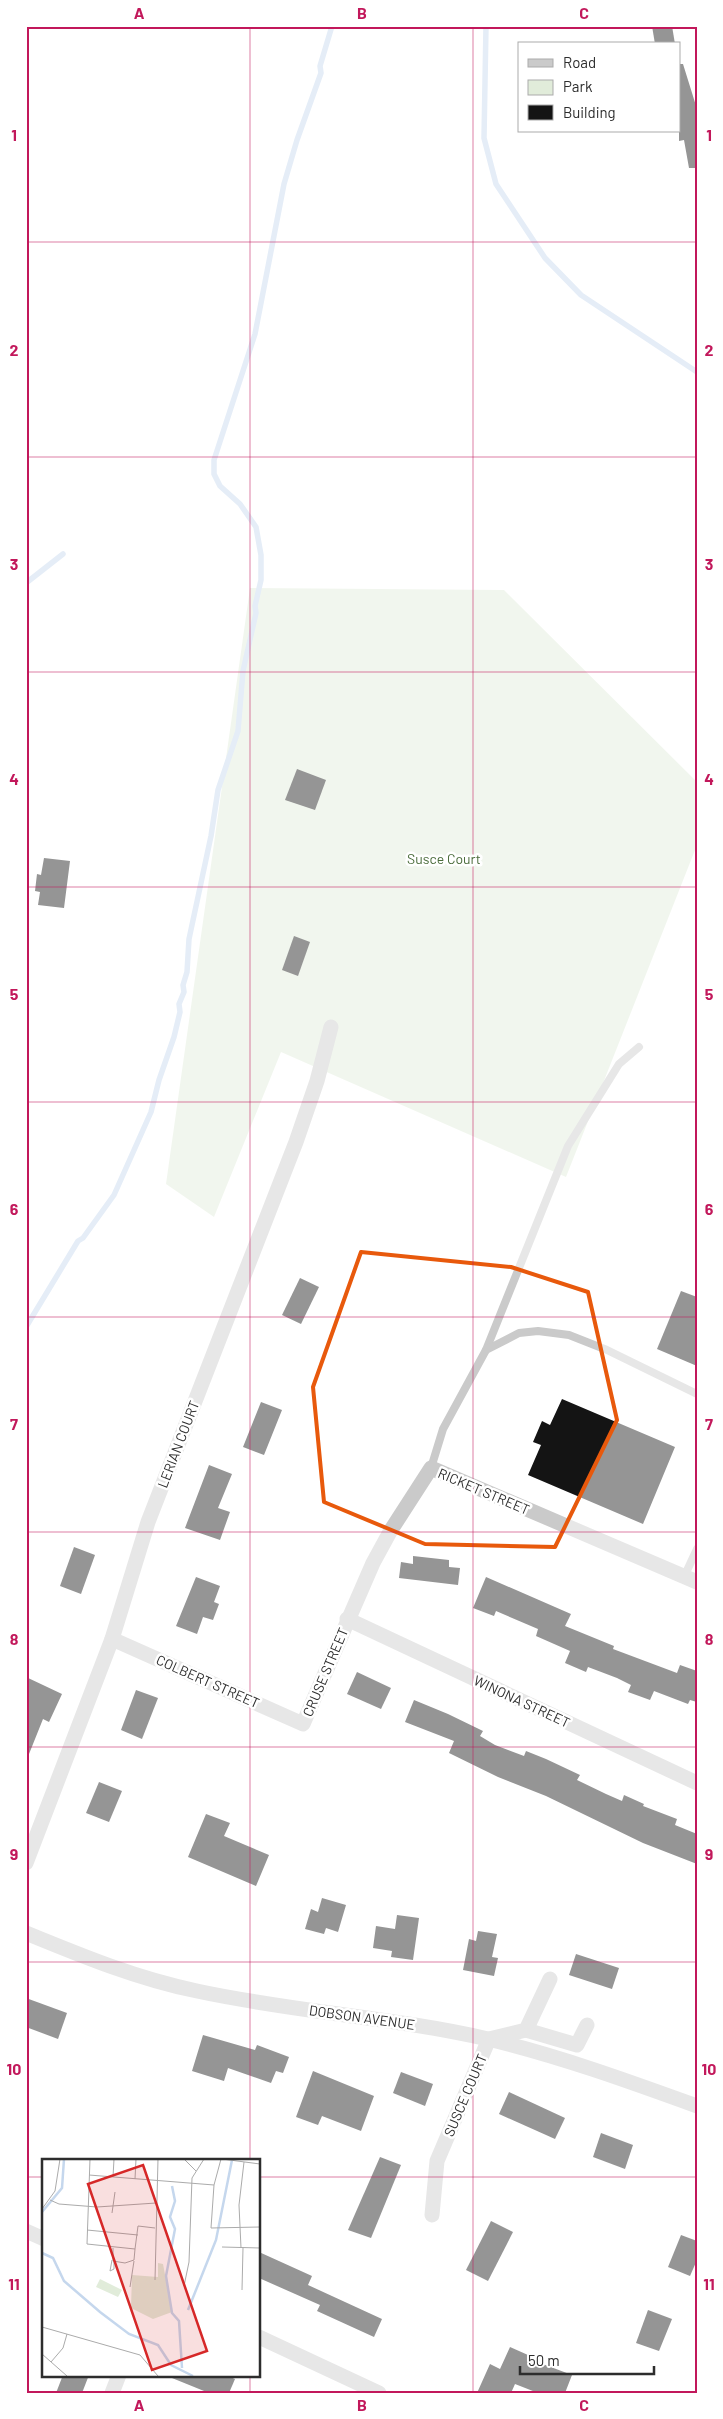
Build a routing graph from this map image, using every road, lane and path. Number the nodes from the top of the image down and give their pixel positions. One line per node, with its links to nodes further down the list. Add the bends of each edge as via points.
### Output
1 (331, 1027): 9 (street, LERIAN COURT, via 296,1142 148,1522)
2 (639, 1047): 3 (lane, via 619,1064 568,1146)
3 (486, 1350): 4 (lane, via 519,1333 538,1331 569,1335); 5 (lane, via 443,1429)
4 (697, 1394)
5 (431, 1468): 7 (street, RICKET STREET); 8 (street, RICKET STREET, via 386,1538)
6 (697, 1549): 7 (lane)
7 (690, 1580)
8 (347, 1619): 10 (street, CRUSE STREET); 11 (street, WINONA STREET)
9 (112, 1639): 10 (street, COLBERT STREET); 12 (street, LERIAN COURT)
10 (303, 1724)
11 (697, 1783)
12 (26, 1863)
13 (26, 1933): 17 (street, DOBSON AVENUE, via 98,1963 197,1991 298,2009 394,2020)
14 (550, 1979): 16 (street)
15 (587, 2025): 16 (street, via 578,2045)
16 (526, 2030): 17 (street, SUSCE COURT)
17 (489, 2039): 18 (street, DOBSON AVENUE, via 599,2070); 19 (street, SUSCE COURT, via 437,2161)
18 (697, 2106)
19 (432, 2215)
20 (26, 2231): 21 (street)
21 (42, 2238)
22 (260, 2337): 25 (street)
23 (119, 2376): 24 (street)
24 (112, 2393)
25 (379, 2393)

